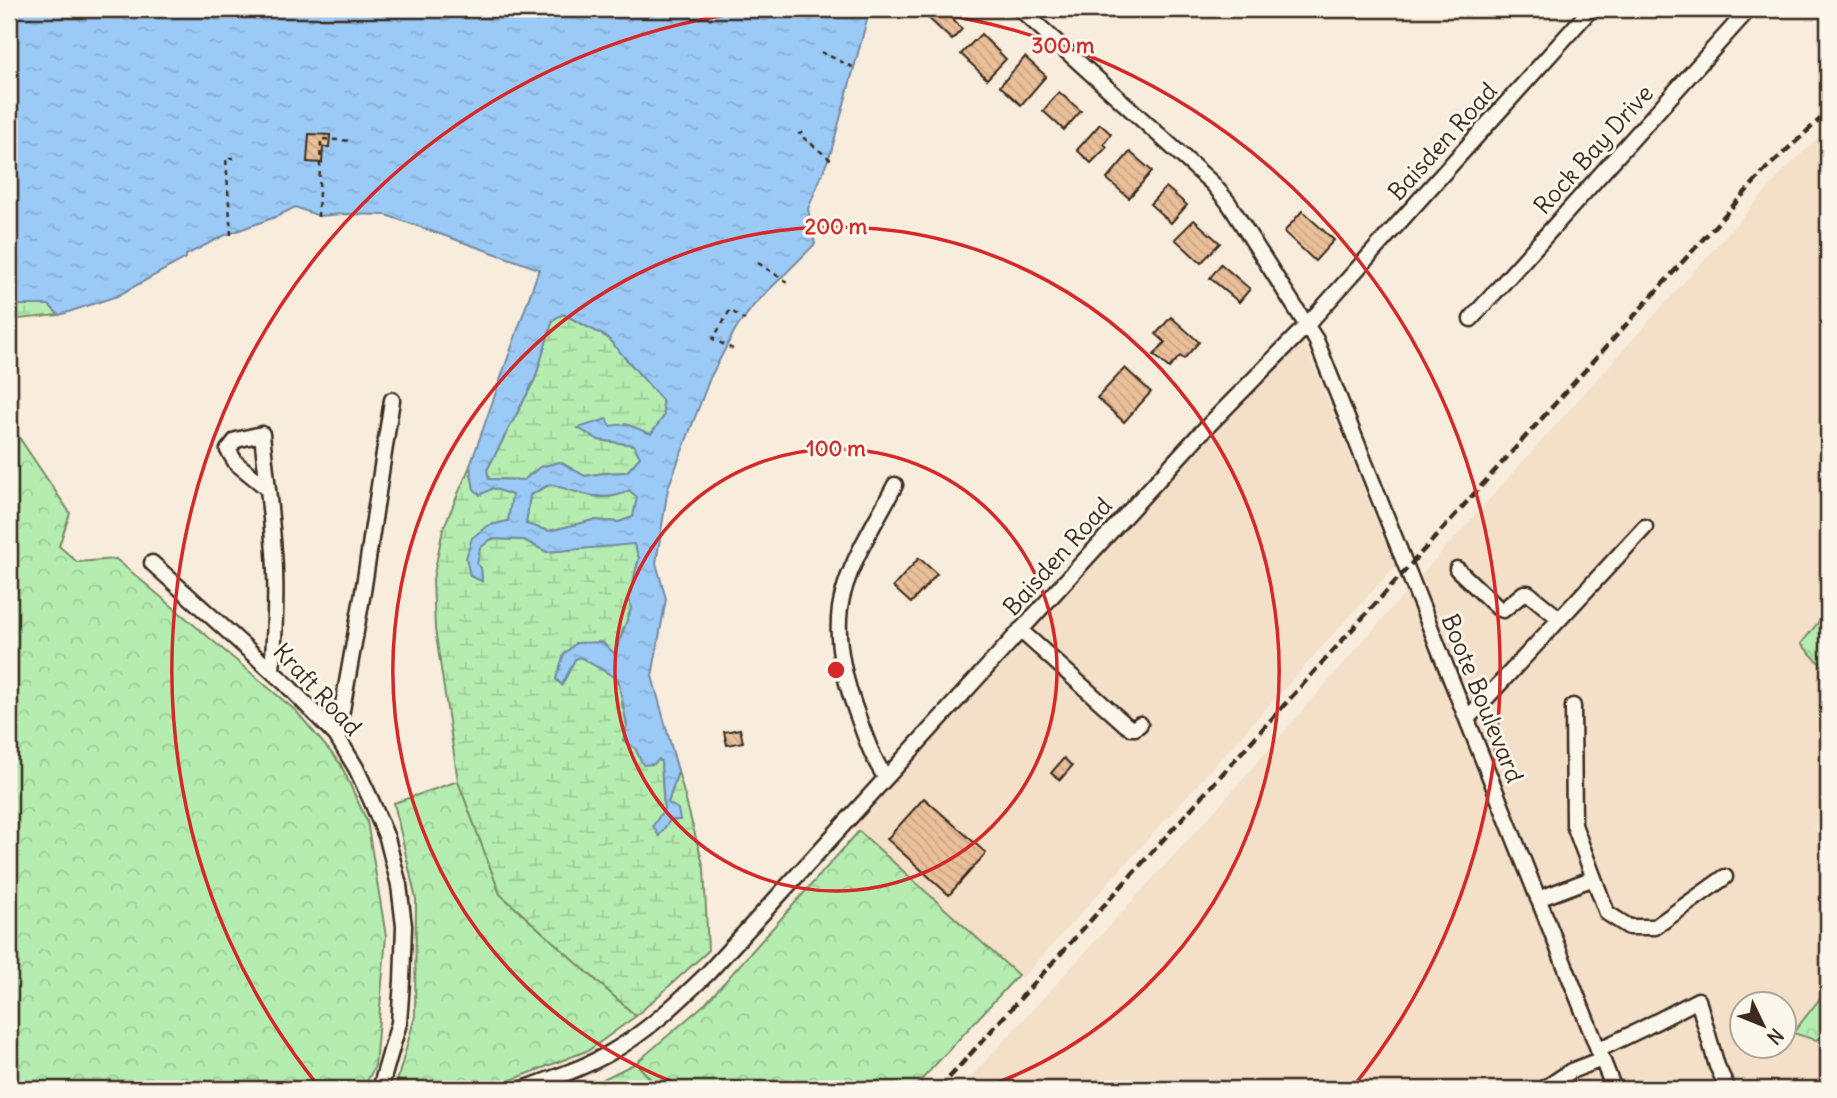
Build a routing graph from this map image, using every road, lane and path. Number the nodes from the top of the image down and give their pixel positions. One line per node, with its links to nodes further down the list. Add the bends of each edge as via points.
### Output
1 (1020, 9): 16 (street, Boote Boulevard, via 1212,183)
2 (1591, 9): 16 (street, Baisden Road)
3 (1749, 9): 14 (street, Rock Bay Drive)
4 (821, 52): 5 (path)
5 (856, 68)
6 (803, 132): 9 (path, via 799,134)
7 (353, 141): 10 (path, via 321,139)
8 (236, 158): 11 (path, via 226,158)
9 (831, 160)
10 (318, 218)
11 (231, 235)
12 (758, 263): 13 (path)
13 (787, 282)
14 (1471, 319)
15 (745, 320): 17 (path, via 730,310 713,339)
16 (1307, 325): 25 (street, Baisden Road); 28 (street, Boote Boulevard)
17 (733, 349)
18 (392, 400): 30 (street)
19 (895, 485): 31 (street, via 851,570 839,627 840,654 851,697)
20 (268, 489): 26 (street, via 274,566)
21 (1646, 527): 24 (street)
22 (152, 563): 26 (street, Kraft Road)
23 (1457, 569): 24 (street, via 1498,608 1503,610 1528,593)
24 (1560, 619): 28 (street)
25 (1020, 630): 29 (street, via 1131,728); 31 (street, Baisden Road)
26 (272, 671): 30 (street, Kraft Road)
27 (1573, 706): 33 (street, via 1574,825)
28 (1467, 719): 34 (street, Boote Boulevard)
29 (1140, 724)
30 (336, 735): 36 (street, Kraft Road, via 387,838 399,885 404,926 399,1023)
31 (886, 778): 37 (street, Baisden Road, via 708,973 657,1020 606,1055)
32 (1725, 877): 33 (street, via 1655,926 1629,928 1607,912)
33 (1594, 878): 34 (street)
34 (1538, 899): 35 (street, Boote Boulevard)
35 (1600, 1055): 38 (street); 39 (street, Boote Boulevard); 40 (street, via 1698,1000)
36 (380, 1089)
37 (523, 1089)
38 (1544, 1089)
39 (1614, 1089)
40 (1728, 1089)

